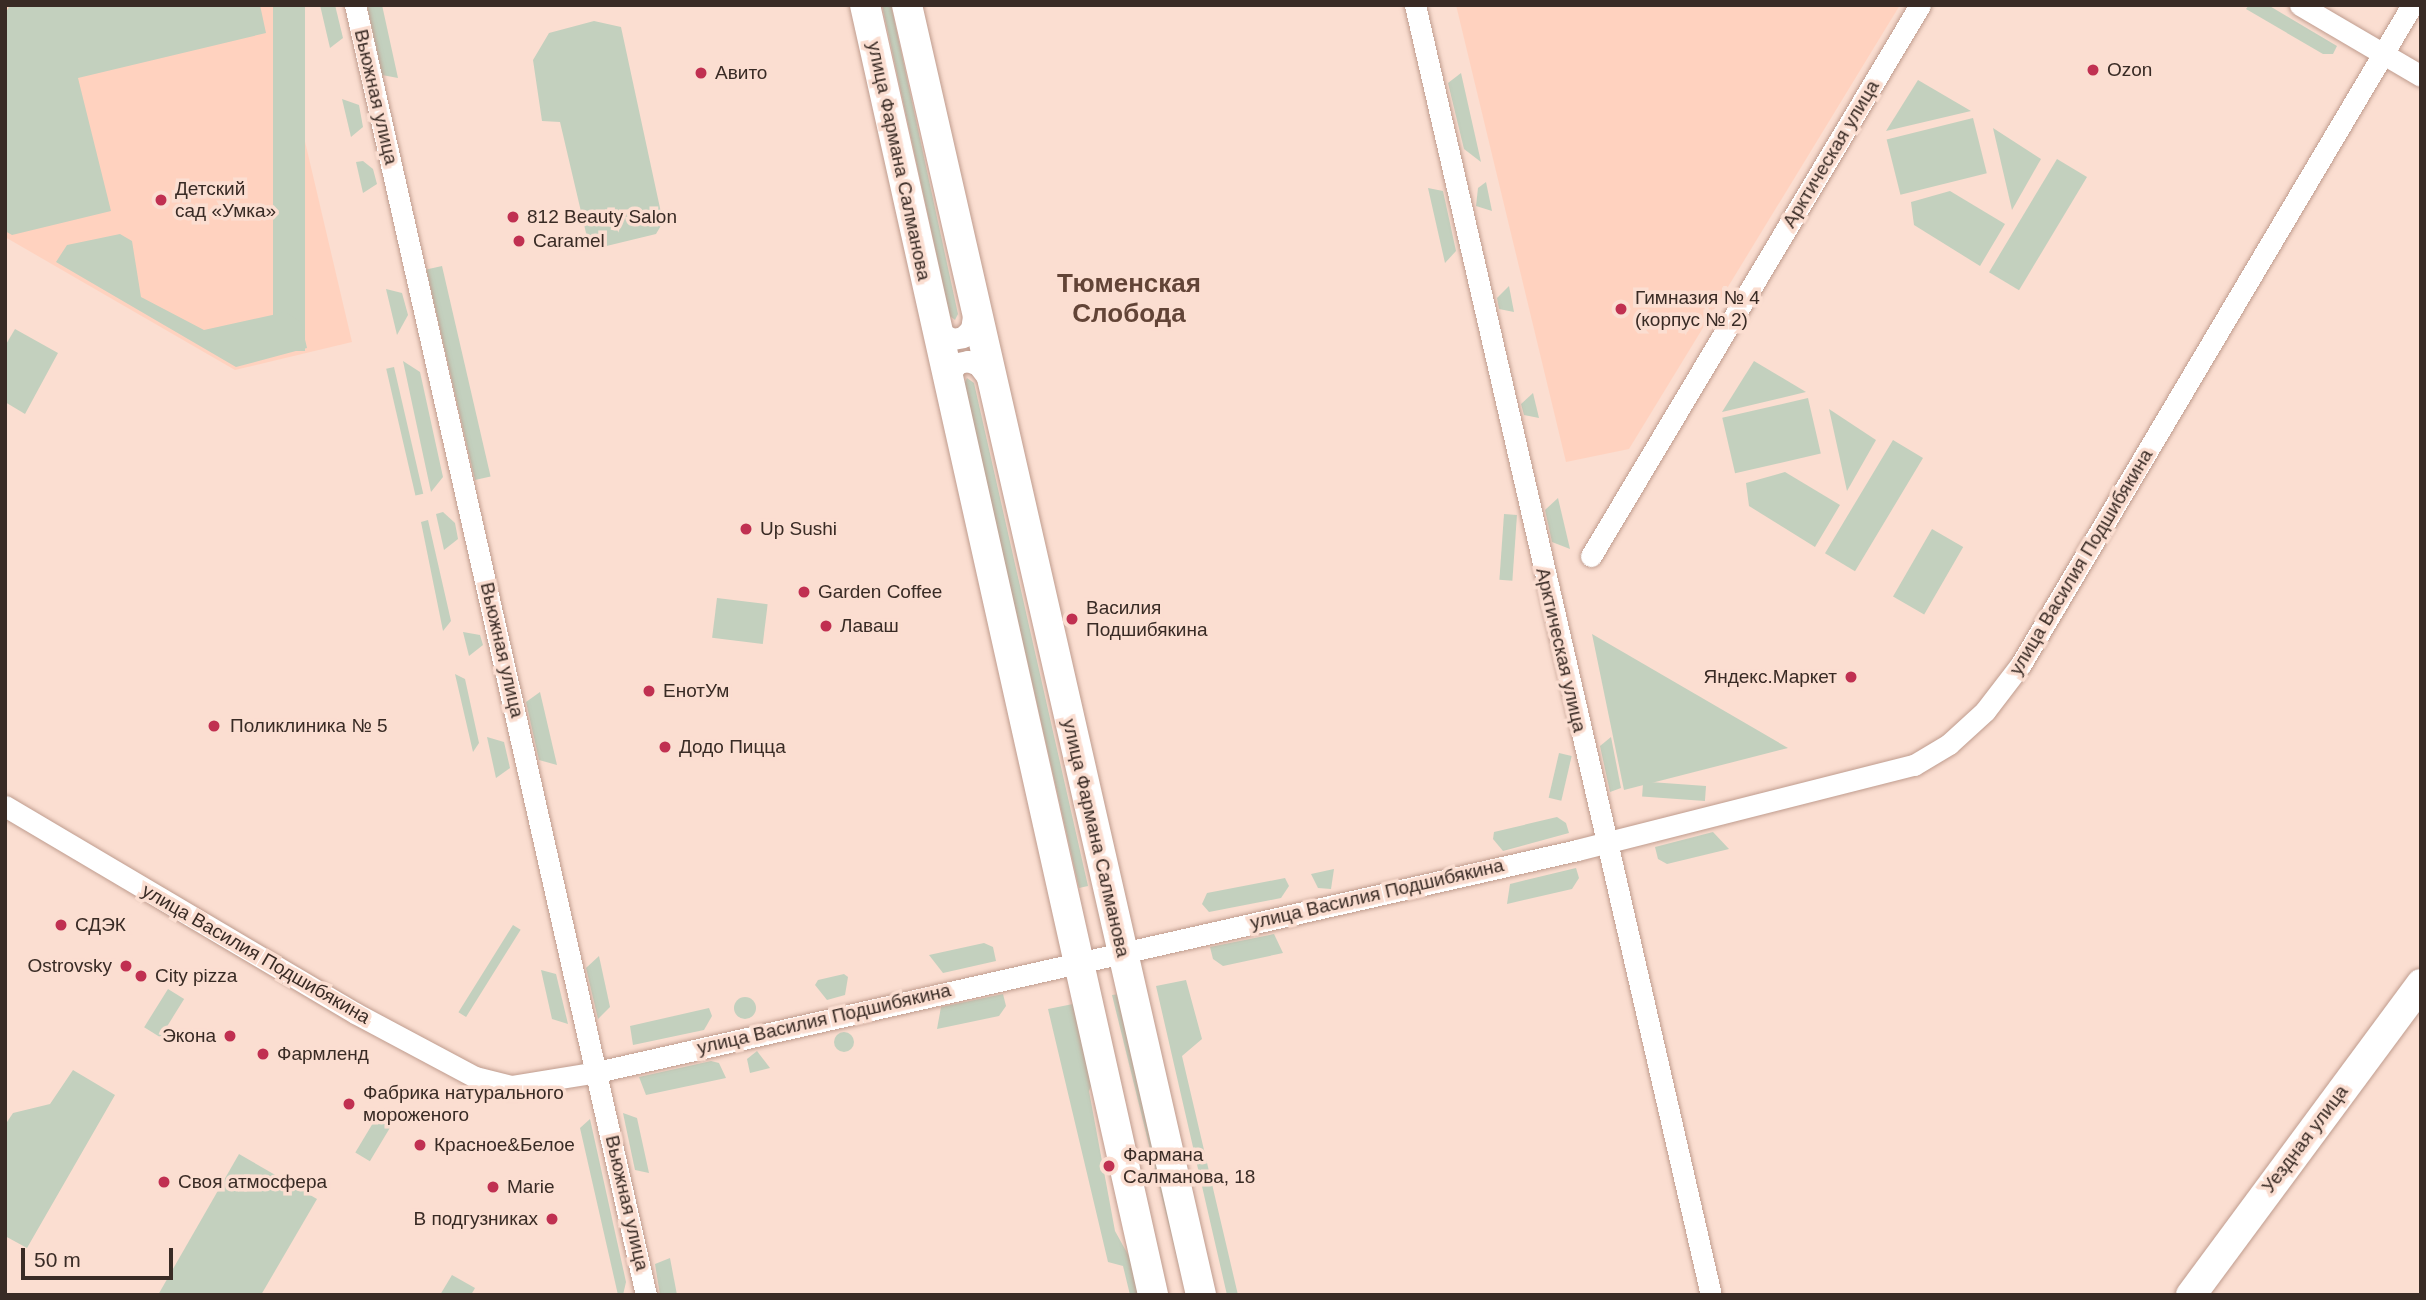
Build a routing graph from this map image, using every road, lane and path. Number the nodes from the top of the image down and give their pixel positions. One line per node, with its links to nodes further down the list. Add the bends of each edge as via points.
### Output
1 (355, 5): 20 (street, Вьюжная улица)
2 (865, 5): 11 (street, улица Фармана Салманова)
3 (907, 5): 10 (street, улица Фармана Салманова)
4 (1415, 5): 16 (street, Арктическая улица)
5 (1920, 5): 14 (street, Арктическая улица)
6 (2300, 5): 8 (street)
7 (2412, 5): 8 (street, улица Василия Подшибякина)
8 (2384, 53): 9 (street); 16 (street, улица Василия Подшибякина, via 2050,617 1985,711 1949,744 1914,765)
9 (2421, 76)
10 (974, 310): 11 (street, via 971,329 953,339 943,334); 12 (street, улица Фармана Салманова)
11 (933, 317): 13 (street, улица Фармана Салманова)
12 (990, 382): 13 (street, via 978,365 958,363 951,372); 17 (street, улица Фармана Салманова)
13 (949, 391): 18 (street, улица Фармана Салманова)
14 (1591, 556)
15 (5, 806): 20 (street, улица Василия Подшибякина, via 355,1013 475,1077 511,1086)
16 (1605, 843): 17 (street, улица Василия Подшибякина); 24 (street, Арктическая улица)
17 (1123, 951): 18 (street, улица Василия Подшибякина); 23 (street, улица Фармана Салманова)
18 (1077, 962): 20 (street, улица Василия Подшибякина); 22 (street, улица Фармана Салманова)
19 (2421, 984): 25 (street, Уездная улица)
20 (597, 1072): 21 (street, Вьюжная улица)
21 (646, 1295)
22 (1153, 1295)
23 (1201, 1295)
24 (1711, 1295)
25 (2191, 1295)

